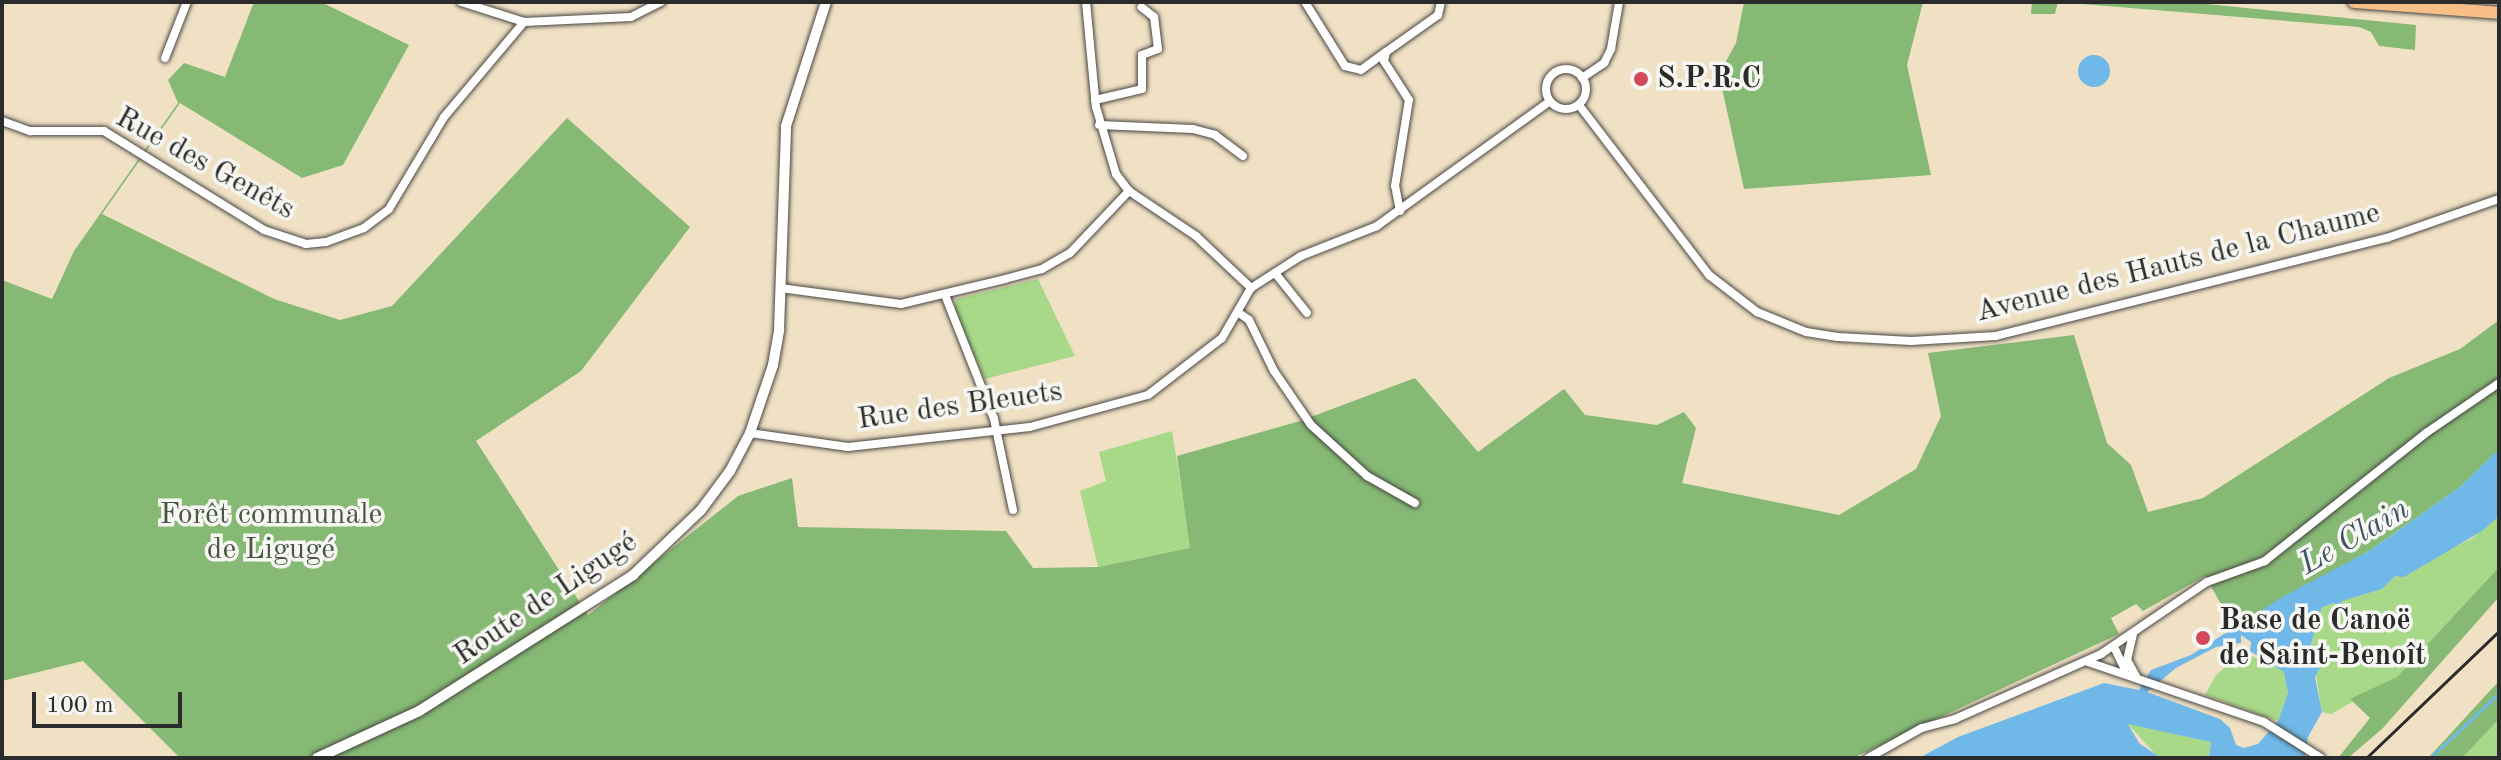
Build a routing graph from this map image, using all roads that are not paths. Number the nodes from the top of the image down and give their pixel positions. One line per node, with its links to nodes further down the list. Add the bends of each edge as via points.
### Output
1 (187, 2): 14 (street)
2 (461, 2): 12 (street)
3 (661, 2): 12 (street, via 631,17)
4 (826, 2): 26 (street, Route de Ligugé, via 786,126)
5 (1086, 2): 16 (street)
6 (1305, 2): 13 (street, via 1345,66 1361,70)
7 (1441, 2): 13 (street, via 1438,15)
8 (1619, 2): 15 (street, via 1611,49 1604,63)
9 (2354, 2): 11 (main road)
10 (1141, 7): 16 (street, via 1154,17 1158,49 1142,55 1142,89)
11 (2499, 13)
12 (524, 22): 19 (street, Rue des Genêts, via 444,117 389,209 364,228 326,242 306,244 264,230 104,131 30,131)
13 (1386, 52): 24 (street, via 1384,61 1409,100 1395,186)
14 (165, 58)
15 (1582, 78): 17 (street, via 1568,69 1556,72 1547,86); 18 (street, via 1585,94)
16 (1095, 100): 20 (street)
17 (1550, 101): 18 (street, via 1565,109); 24 (street)
18 (1579, 105): 23 (street, Avenue des Hauts de la Chaume, via 1709,275 1757,312 1806,332 1838,337 1911,341 1996,336 2410,232)
19 (2, 121)
20 (1099, 125): 21 (street, via 1193,129 1215,135); 22 (street, via 1116,174)
21 (1243, 156)
22 (1129, 191): 27 (street, via 1196,236); 28 (street, via 1070,253 1042,269)
23 (2499, 199)
24 (1400, 211): 25 (street)
25 (1275, 273): 27 (street); 30 (street)
26 (780, 288): 28 (street, via 890,305); 33 (street, Route de Ligugé, via 773,365)
27 (1251, 288): 29 (street, Rue des Bleuets)
28 (945, 295): 32 (street)
29 (1239, 313): 32 (street, Rue des Bleuets, via 1210,350 1148,395 1030,427); 34 (street, via 1249,320 1280,382 1311,425 1367,476)
30 (1307, 313)
31 (2499, 383): 36 (street, via 2426,433 2277,554 2207,582)
32 (997, 430): 33 (street, Rue des Bleuets, via 848,447); 35 (street)
33 (750, 433): 40 (street, Route de Ligugé, via 701,510 633,575 419,711)
34 (1415, 503)
35 (1013, 510)
36 (2134, 632): 37 (street); 39 (street, via 2127,652)
37 (2114, 647): 38 (street); 39 (street, via 2120,666)
38 (2084, 662): 39 (street); 41 (street, via 1922,728)
39 (2136, 677): 42 (street, via 2264,722)
40 (317, 758)
41 (1868, 758)
42 (2321, 758)

